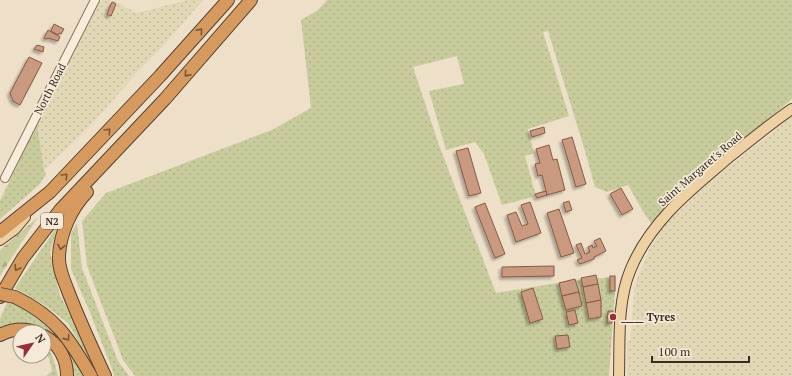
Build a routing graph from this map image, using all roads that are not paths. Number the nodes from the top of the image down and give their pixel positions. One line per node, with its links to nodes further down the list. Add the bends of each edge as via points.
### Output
1 (95, 0): 6 (street, North Road)
2 (228, 0): 7 (highway, one-way to 2)
3 (251, 0): 4 (highway, N2, one-way to 4)
4 (165, 99): 11 (highway, N2, one-way to 11, via 61,209 24,258); 17 (highway, one-way to 17, via 83,197 70,216 63,236 59,257 62,274)
5 (792, 109): 18 (main road, Saint Margaret's Road, via 688,193 661,219 645,243 630,271 623,298)
6 (4, 178)
7 (50, 192): 8 (highway); 9 (main road)
8 (0, 232)
9 (0, 240)
10 (0, 294): 16 (highway, one-way to 16, bridge, via 15,297 42,312 63,331)
11 (0, 297)
12 (12, 331): 13 (highway)
13 (0, 335)
14 (52, 341): 15 (highway, via 65,358)
15 (67, 376)
16 (91, 376)
17 (105, 376)
18 (619, 376)

